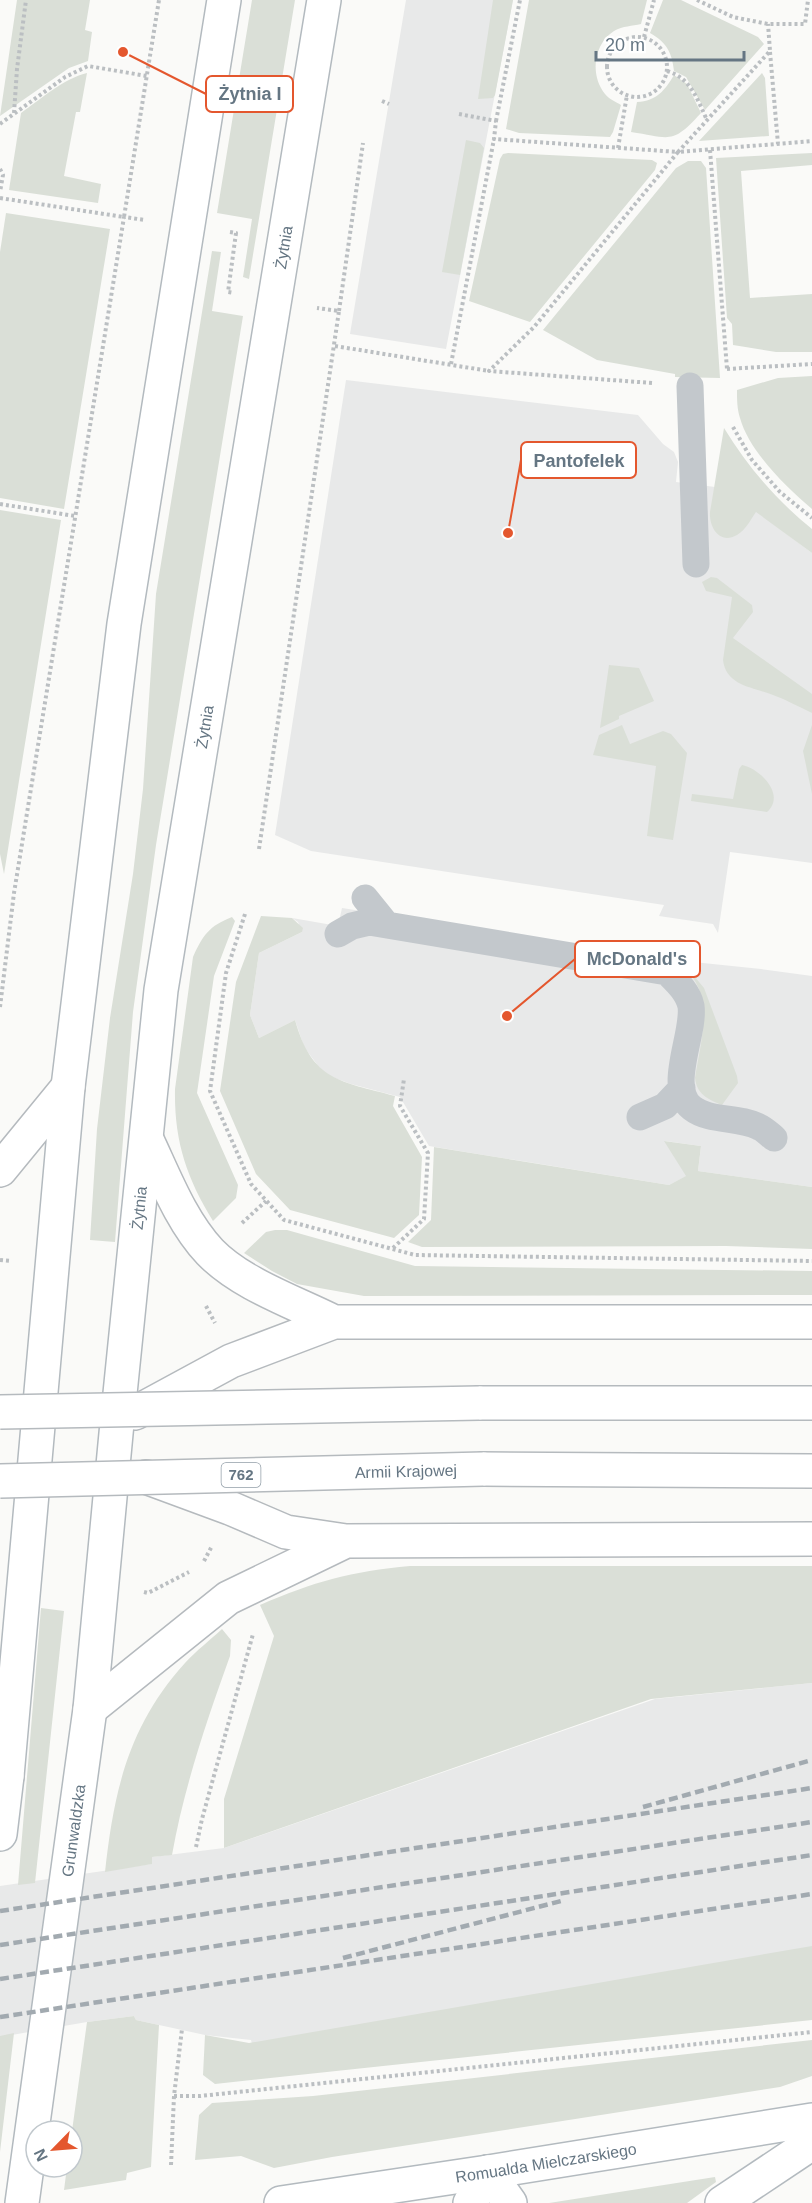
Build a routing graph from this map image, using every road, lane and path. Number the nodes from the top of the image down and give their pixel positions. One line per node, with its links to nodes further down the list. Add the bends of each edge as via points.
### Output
1 (26, 0): 17 (path)
2 (159, 0): 13 (path)
3 (224, 0): 56 (main road, via 124,624)
4 (324, 0): 60 (main road, Żytnia, via 163,978)
5 (520, 0): 20 (path)
6 (654, 0): 10 (path)
7 (697, 0): 9 (path, via 733,18)
8 (808, 0): 9 (path, via 805,24)
9 (768, 24): 11 (path)
10 (644, 37): 12 (path, via 666,55); 14 (path, via 624,39 609,53 606,63 611,83)
11 (770, 51): 19 (path); 25 (path)
12 (667, 71): 14 (path, via 655,92 646,96); 19 (path, via 678,74 690,86)
13 (147, 76): 17 (path, via 88,66 74,71); 32 (path)
14 (627, 95): 26 (path)
15 (382, 101): 16 (path)
16 (389, 104)
17 (14, 114): 21 (path)
18 (459, 114): 20 (path)
19 (707, 120): 28 (path)
20 (496, 121): 22 (path)
21 (0, 124)
22 (494, 139): 26 (path); 39 (path)
23 (812, 141): 25 (path)
24 (363, 143): 37 (path)
25 (777, 144): 27 (path)
26 (618, 148): 28 (path)
27 (710, 150): 28 (path); 41 (path)
28 (678, 153): 42 (path, via 534,327)
29 (0, 169): 30 (path)
30 (0, 192)
31 (0, 198): 32 (path)
32 (124, 217): 33 (path); 46 (path)
33 (152, 221)
34 (226, 232): 35 (path, via 236,233 228,292)
35 (237, 293)
36 (310, 306): 37 (path)
37 (339, 311): 38 (path)
38 (335, 346): 39 (path); 49 (path)
39 (451, 364): 42 (path)
40 (812, 364): 41 (path)
41 (727, 369): 43 (path, via 728,384)
42 (489, 371): 43 (path)
43 (690, 386): 48 (lane)
44 (730, 423): 47 (path, via 752,460 780,492)
45 (0, 504): 46 (path)
46 (75, 516): 54 (path, via 14,893)
47 (812, 518)
48 (696, 564)
49 (259, 849)
50 (365, 898): 52 (lane)
51 (245, 914): 62 (path, via 226,973 210,1091 251,1184)
52 (386, 924): 53 (lane, via 369,922); 57 (lane, via 667,972 682,987 691,1005)
53 (338, 934)
54 (0, 1007)
55 (404, 1079): 64 (path, via 400,1106 428,1153 425,1208 424,1219)
56 (68, 1087): 61 (main road); 71 (main road)
57 (682, 1088): 58 (lane, via 665,1106); 59 (lane, via 682,1096 693,1108 758,1126)
58 (640, 1117)
59 (774, 1138)
60 (147, 1140): 66 (main road, via 187,1221 211,1252 246,1280); 72 (main road, Żytnia)
61 (0, 1170)
62 (266, 1201): 63 (path); 64 (path, via 284,1220)
63 (235, 1230)
64 (392, 1249): 65 (path, via 415,1255)
65 (812, 1261)
66 (334, 1322): 67 (main road); 72 (main road, via 231,1361)
67 (812, 1322)
68 (0, 1399): 71 (main road)
69 (812, 1404): 70 (main road, bridge, via 479,1403)
70 (0, 1412)
71 (37, 1422): 72 (main road); 74 (main road)
72 (117, 1423): 73 (main road, Żytnia)
73 (113, 1461): 74 (main road); 78 (main road, via 286,1532); 84 (main road, Grunwaldzka)
74 (34, 1462): 76 (main road); 85 (main road)
75 (812, 1471): 76 (main road, Armii Krajowej / 762, bridge, via 483,1469)
76 (0, 1481)
77 (812, 1539): 78 (main road)
78 (346, 1541): 84 (main road, via 228,1598)
79 (212, 1545): 80 (path)
80 (201, 1565)
81 (191, 1570): 82 (path, via 148,1593)
82 (141, 1592)
83 (253, 1633): 87 (path)
84 (90, 1709): 95 (main road, Grunwaldzka)
85 (4, 1769): 86 (main road)
86 (0, 1834)
87 (196, 1848)
88 (182, 2029): 90 (path)
89 (812, 2032): 90 (path)
90 (174, 2096): 93 (path)
91 (812, 2120): 94 (main road, Romualda Mielczarskiego)
92 (812, 2143): 99 (main road)
93 (171, 2165)
94 (488, 2172): 96 (main road, Romualda Mielczarskiego); 97 (main road); 98 (main road)
95 (22, 2203)
96 (281, 2203)
97 (470, 2203)
98 (510, 2203)
99 (722, 2203)

